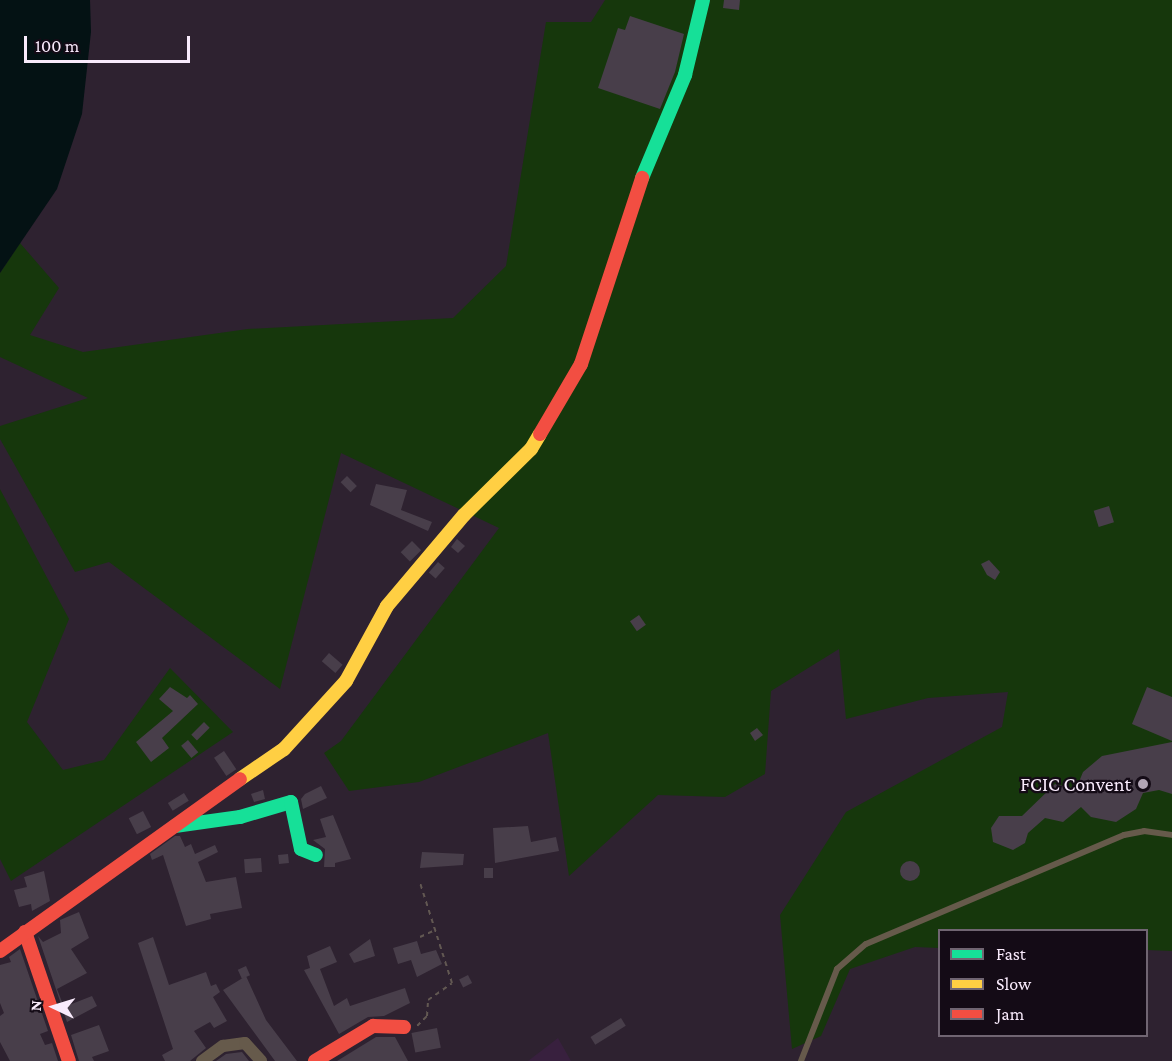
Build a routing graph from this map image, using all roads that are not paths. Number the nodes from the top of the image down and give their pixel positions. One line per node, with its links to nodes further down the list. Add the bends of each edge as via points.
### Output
1 (703, 0): 2 (street, via 685,75 635,195 581,364 555,414 531,449 464,515 387,606 346,681 284,749)
2 (171, 827): 4 (street, via 240,817 291,802 301,849); 5 (street)
3 (1172, 835): 12 (lane, via 1144,831 1124,835 866,944 837,969)
4 (316, 855)
5 (25, 932): 6 (street); 8 (street)
6 (0, 951)
7 (404, 1027): 11 (street, via 376,1025)
8 (69, 1061)
9 (202, 1061): 10 (street, via 223,1046 244,1043)
10 (261, 1061)
11 (315, 1061)
12 (801, 1061)

